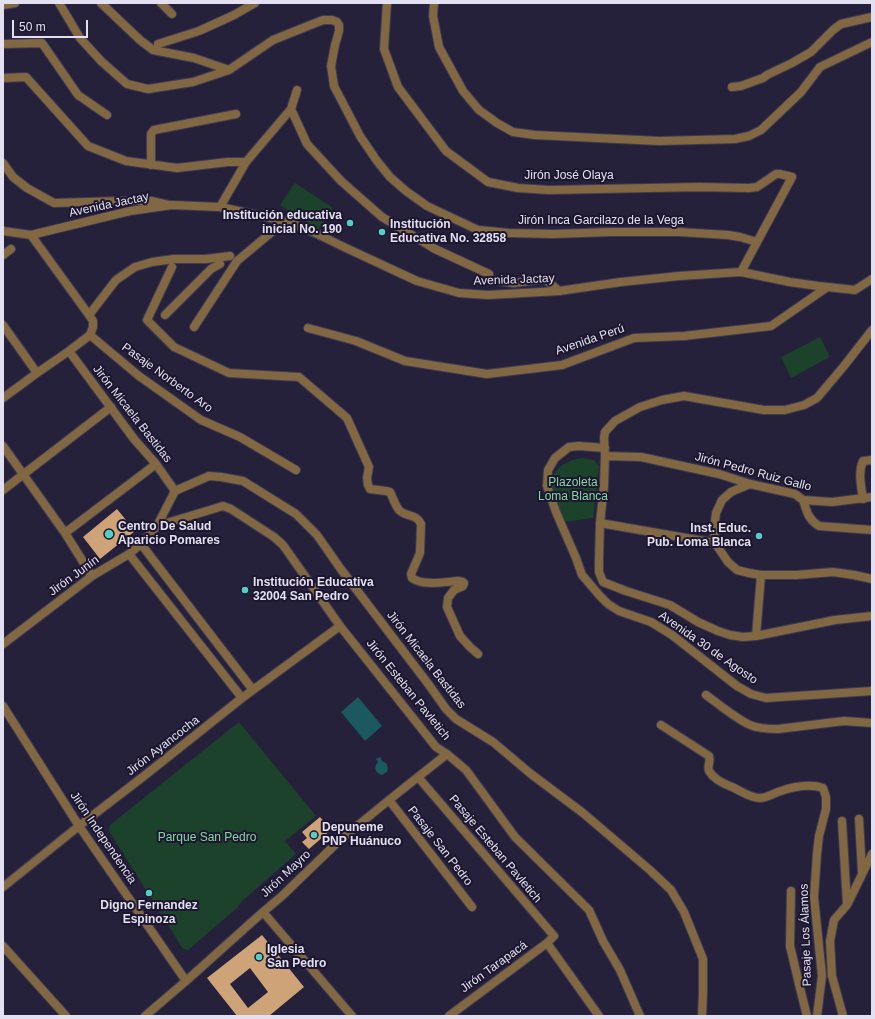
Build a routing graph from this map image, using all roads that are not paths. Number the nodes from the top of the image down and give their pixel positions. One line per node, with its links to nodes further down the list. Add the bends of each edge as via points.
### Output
1 (15, 3): 8 (street)
2 (59, 3): 14 (street, Jirón Inca Garcilazo de la Vega, via 80,38 127,84 148,89 193,82)
3 (101, 3): 14 (street, via 153,50 194,58)
4 (161, 3): 9 (street)
5 (255, 3): 13 (street, via 199,31)
6 (387, 3): 29 (street, Jirón José Olaya, via 384,49 398,87 446,151 488,182 518,188 549,190 749,188 757,187 776,174 792,178)
7 (434, 3): 11 (street, via 433,16 440,47 463,90 479,110 497,124 513,132 534,135 659,141 736,139 748,136 761,130 801,92 820,67)
8 (3, 5)
9 (172, 14)
10 (872, 17): 16 (street, via 841,24 811,52 792,63 763,78)
11 (872, 42)
12 (3, 44): 20 (street, via 42,43 78,95)
13 (158, 44)
14 (229, 70): 29 (street, Jirón Inca Garcilazo de la Vega, via 273,40 323,20 332,20 337,22 339,30 331,66 334,86 344,106 360,136 390,177 427,206 478,230 553,234 679,232 728,235)
15 (3, 78): 23 (street, via 26,77 88,146 126,161)
16 (732, 87)
17 (297, 90): 18 (street)
18 (291, 109): 21 (street); 38 (street, via 307,144 341,180 382,217 489,277 514,283 545,279)
19 (236, 114): 23 (street, via 154,130 151,134)
20 (107, 115)
21 (246, 162): 23 (street, via 177,168); 25 (street)
22 (3, 163): 24 (street, via 13,177 27,188 54,203 151,201)
23 (151, 165)
24 (172, 205): 25 (street, Avenida Jactay); 28 (street, Avenida Jactay, via 130,211)
25 (220, 207): 26 (street, Avenida Jactay)
26 (286, 221): 38 (street, Avenida Jactay, via 417,281 459,293 488,295); 42 (street, via 237,261)
27 (3, 231): 28 (street, Avenida Jactay)
28 (31, 235): 40 (street)
29 (757, 242): 35 (street)
30 (12, 249): 31 (street)
31 (3, 255)
32 (230, 256): 40 (street, via 174,259 135,267 116,280)
33 (220, 264): 39 (street, via 211,269)
34 (172, 267): 76 (street, via 147,320 174,347 229,373 299,377 347,418 369,467 367,478 370,490 390,492 399,510 406,515 414,516 421,524 420,553 411,574 412,578 427,583 464,583 448,598 447,607 460,636)
35 (740, 272): 37 (street, Avenida Jactay); 38 (street, Avenida Jactay, via 679,276)
36 (872, 279): 37 (street, Avenida Jactay, via 855,290)
37 (826, 288): 43 (street, Avenida Perú, via 771,326 684,336 634,338 562,365 487,374 405,361 356,341)
38 (559, 290)
39 (165, 315)
40 (91, 318): 45 (street, via 94,326)
41 (3, 326): 47 (street)
42 (194, 327)
43 (308, 328)
44 (872, 330): 51 (street, via 817,398 804,405 785,410 764,410 684,396 662,400 640,407 615,421 605,432)
45 (90, 335): 46 (street); 54 (street, Pasaje Norberto Aro, via 139,376 201,420 240,437)
46 (69, 351): 47 (street); 49 (street, Jirón Micaela Bastidas)
47 (37, 373): 48 (street)
48 (3, 398)
49 (111, 407): 53 (street, Jirón Micaela Bastidas); 55 (street)
50 (3, 446): 55 (street)
51 (605, 452): 56 (street, Jirón Pedro Ruiz Gallo, via 641,456); 62 (street); 78 (street, Avenida 30 de Agosto, via 579,446 569,447 555,458 548,470 547,486 582,575 608,604 619,611 651,622 672,635 751,694 766,698)
52 (872, 460): 60 (street, via 863,461 861,466)
53 (156, 464): 58 (street, Jirón Micaela Bastidas); 65 (street)
54 (296, 470)
55 (23, 474): 57 (street); 65 (street)
56 (750, 484): 61 (street, Jirón Pedro Ruiz Gallo, via 795,494); 66 (street, via 731,492 722,500 716,513)
57 (3, 490)
58 (175, 491): 63 (street); 107 (street, Jirón Micaela Bastidas, via 209,476 221,476 243,481 296,514 317,535 446,709 584,813 671,890 684,912 703,959)
59 (872, 497): 60 (street, Jirón Pedro Ruiz Gallo)
60 (863, 499): 61 (street, Jirón Pedro Ruiz Gallo, via 832,502)
61 (804, 500): 64 (street, via 808,515 819,526)
62 (600, 523): 66 (street); 74 (street, via 599,572 604,582 670,604 718,631 743,637)
63 (157, 526): 67 (street, Jirón Junín); 73 (street, Jirón Esteban Pavletich, via 223,506 231,509 282,545)
64 (872, 530)
65 (65, 533): 70 (street)
66 (715, 543): 69 (street, via 737,570)
67 (141, 544): 68 (street, Jirón Junín); 77 (street)
68 (129, 554): 70 (street, Jirón Junín); 80 (street)
69 (761, 575): 71 (street, via 832,572); 74 (street)
70 (92, 576): 75 (street, Jirón Junín)
71 (872, 579)
72 (872, 616): 74 (street, via 835,620)
73 (340, 626): 77 (street, Jirón Ayancocha); 84 (street, Jirón Esteban Pavletich, via 436,748)
74 (756, 636)
75 (3, 644)
76 (478, 654)
77 (253, 690): 80 (street, Jirón Ayancocha)
78 (872, 692)
79 (706, 695): 82 (street, via 751,726 761,728 778,729 844,721)
80 (242, 698): 89 (street, Jirón Ayancocha)
81 (3, 706): 89 (street, Jirón Independencia)
82 (872, 723)
83 (661, 725): 109 (street, Pasaje Los Álamos, via 709,756 709,770 723,783 748,795 761,798 807,785 823,788 826,809 816,854 814,897 822,976)
84 (447, 754): 85 (street, Jirón Mayro); 106 (street, Jirón Esteban Pavletich, via 466,770 515,837 589,910)
85 (418, 776): 86 (street, Jirón Mayro); 97 (street, Pasaje Esteban Pavletich)
86 (389, 800): 95 (street, Pasaje San Pedro); 96 (street, Jirón Mayro, via 340,840)
87 (859, 819): 91 (street)
88 (842, 821): 94 (street)
89 (79, 826): 92 (street, Jirón Ayancocha); 100 (street, Jirón Independencia)
90 (872, 854): 91 (street)
91 (862, 872): 94 (street)
92 (3, 887)
93 (791, 891): 108 (street, via 790,946)
94 (847, 905): 110 (street, via 834,920 830,941 832,976)
95 (472, 907)
96 (263, 912): 100 (street, Jirón Mayro); 103 (street)
97 (554, 936): 98 (street, Jirón Tarapacá)
98 (547, 943): 104 (street, Jirón Tarapacá); 105 (street)
99 (3, 946): 101 (street)
100 (186, 981): 102 (street, Jirón Mayro)
101 (66, 1016)
102 (145, 1016)
103 (352, 1016)
104 (449, 1016)
105 (599, 1016)
106 (640, 1016)
107 (702, 1016)
108 (807, 1016)
109 (817, 1016)
110 (843, 1016)

